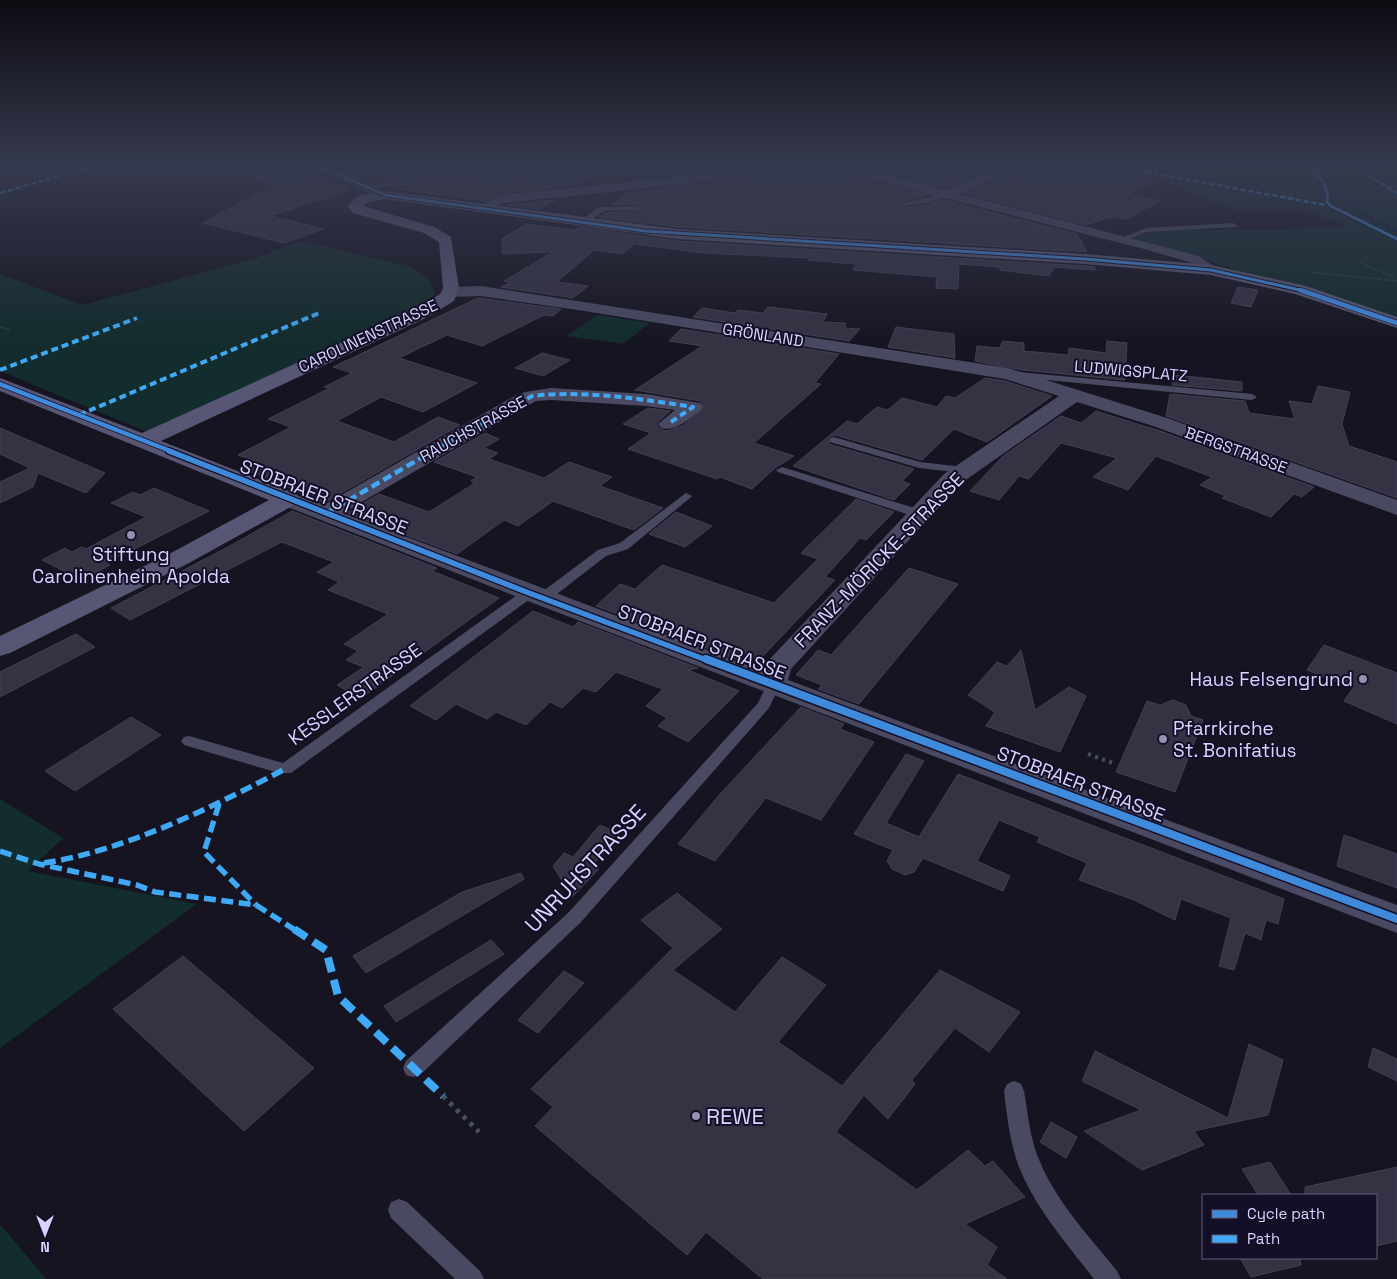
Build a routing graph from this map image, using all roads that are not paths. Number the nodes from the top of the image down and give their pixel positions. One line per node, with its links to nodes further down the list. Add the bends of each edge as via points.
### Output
1 (412, 226): 7 (street, CAROLINENSTRASSE, via 440,234 446,240)
2 (611, 226): 6 (street, via 677,234)
3 (1069, 226): 5 (street)
4 (1221, 226): 5 (lane, via 1146,230)
5 (1123, 239): 6 (street, via 1194,259)
6 (1211, 270): 8 (street, via 1300,290)
7 (450, 292): 9 (street, GRÖNLAND, via 481,291); 15 (street, CAROLINENSTRASSE, via 440,303 422,312)
8 (1397, 323)
9 (1008, 374): 11 (street, GRÖNLAND); 12 (lane, LUDWIGSPLATZ)
10 (0, 384): 15 (street, STOBRAER STRASSE)
11 (1074, 395): 17 (street, FRANZ-MÖRICKE-STRASSE); 20 (street, BERGSTRASSE, via 1160,422)
12 (1252, 397)
13 (668, 424): 21 (street, RAUCHSTRASSE, via 693,407 646,400 551,394 532,396)
14 (834, 440): 17 (lane, via 919,465)
15 (143, 441): 19 (street, STOBRAER STRASSE)
16 (782, 470): 22 (lane)
17 (964, 470): 22 (street, FRANZ-MÖRICKE-STRASSE)
18 (686, 496): 23 (lane, via 624,546 602,553)
19 (288, 499): 21 (street, STOBRAER STRASSE); 24 (street, via 180,558)
20 (1397, 508)
21 (325, 514): 23 (street, STOBRAER STRASSE)
22 (920, 514): 25 (street, FRANZ-MÖRICKE-STRASSE, via 778,667)
23 (536, 596): 25 (street, STOBRAER STRASSE); 26 (lane, KESSLERSTRASSE, via 285,769)
24 (0, 647)
25 (774, 686): 27 (street, STOBRAER STRASSE); 28 (lane, UNRUHSTRASSE, via 764,706 575,917)
26 (189, 741)
27 (1397, 919)
28 (413, 1068)
29 (1014, 1091): 32 (lane, via 1021,1137 1037,1179)
30 (399, 1210): 31 (lane)
31 (472, 1279)
32 (1109, 1279)

